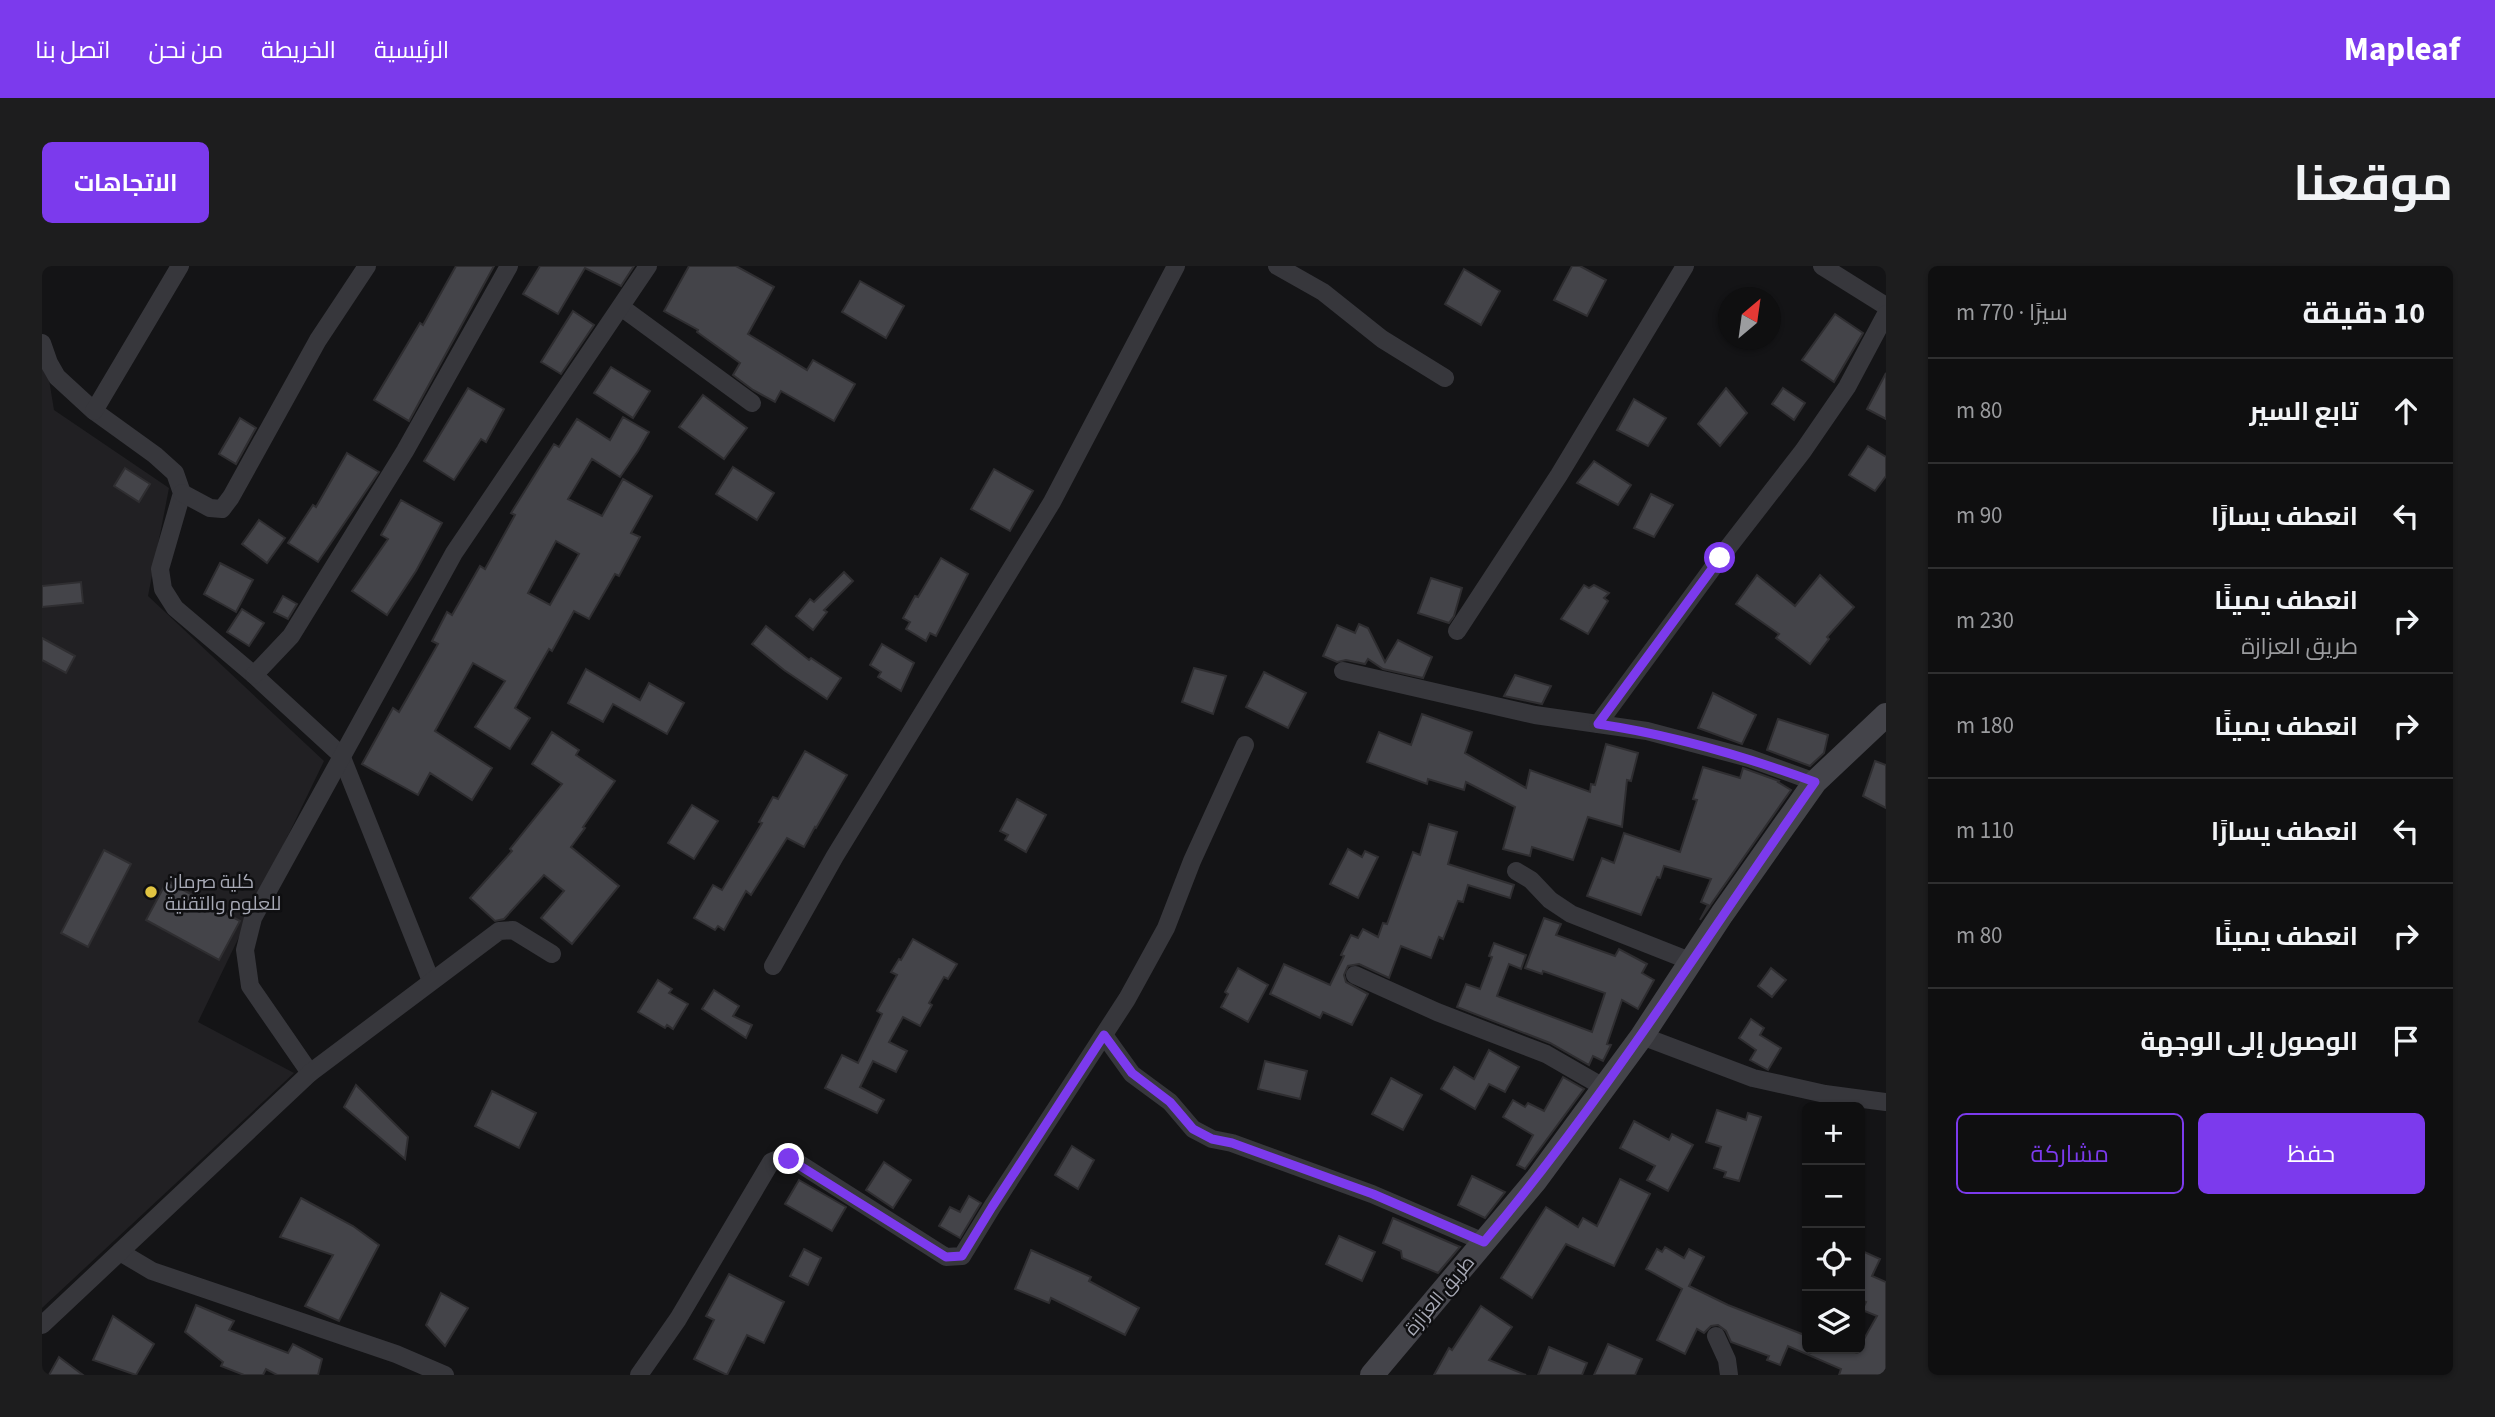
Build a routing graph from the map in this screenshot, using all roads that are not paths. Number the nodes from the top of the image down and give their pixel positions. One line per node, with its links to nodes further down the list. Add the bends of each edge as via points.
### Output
1 (180, 266): 15 (street)
2 (367, 266): 16 (street, via 318,340 231,498 222,509 210,508)
3 (509, 266): 19 (street, via 405,451 291,636)
4 (648, 266): 10 (street)
5 (1176, 266): 28 (street, via 1052,502 835,856)
6 (1277, 266): 13 (street, via 1323,292 1382,339)
7 (1685, 266): 17 (street, via 1559,475)
8 (1822, 266): 9 (street)
9 (1886, 306)
10 (621, 307): 14 (street); 23 (street, via 454,553)
11 (1886, 314): 21 (street, via 1847,387 1803,451)
12 (42, 342): 15 (street, via 57,377)
13 (1445, 378)
14 (752, 403)
15 (94, 411): 16 (street, via 175,473)
16 (182, 493): 19 (street, via 160,569 163,589 175,608)
17 (1457, 631)
18 (1343, 671): 21 (street, via 1535,715)
19 (254, 675): 23 (street)
20 (1886, 715): 24 (street, طريق العزازة)
21 (1598, 724): 24 (street, via 1647,731 1749,758)
22 (1245, 745): 31 (street, via 1166,928)
23 (341, 755): 30 (street); 33 (street, via 253,918 245,950 250,986)
24 (1815, 782): 27 (street, طريق العزازة)
25 (1516, 871): 27 (street, via 1571,914)
26 (552, 954): 30 (street, via 513,930 499,931)
27 (1690, 961): 32 (street, طريق العزازة)
28 (773, 966)
29 (1354, 975): 34 (street, via 1546,1054)
30 (431, 981): 33 (street)
31 (1104, 1035): 36 (street, via 1132,1073 1170,1102 1193,1129 1373,1194); 41 (street, via 962,1256 946,1257 800,1164 779,1157 771,1162 678,1319)
32 (1642, 1036): 34 (street, طريق العزازة); 35 (street, via 1753,1078)
33 (310, 1073): 37 (street)
34 (1605, 1088): 36 (street, طريق العزازة)
35 (1886, 1102)
36 (1484, 1242): 42 (street, طريق العزازة)
37 (120, 1252): 38 (street); 40 (street, via 152,1271)
38 (42, 1325)
39 (1716, 1336): 43 (street)
40 (445, 1375)
41 (639, 1375)
42 (1372, 1375)
43 (1729, 1375)

